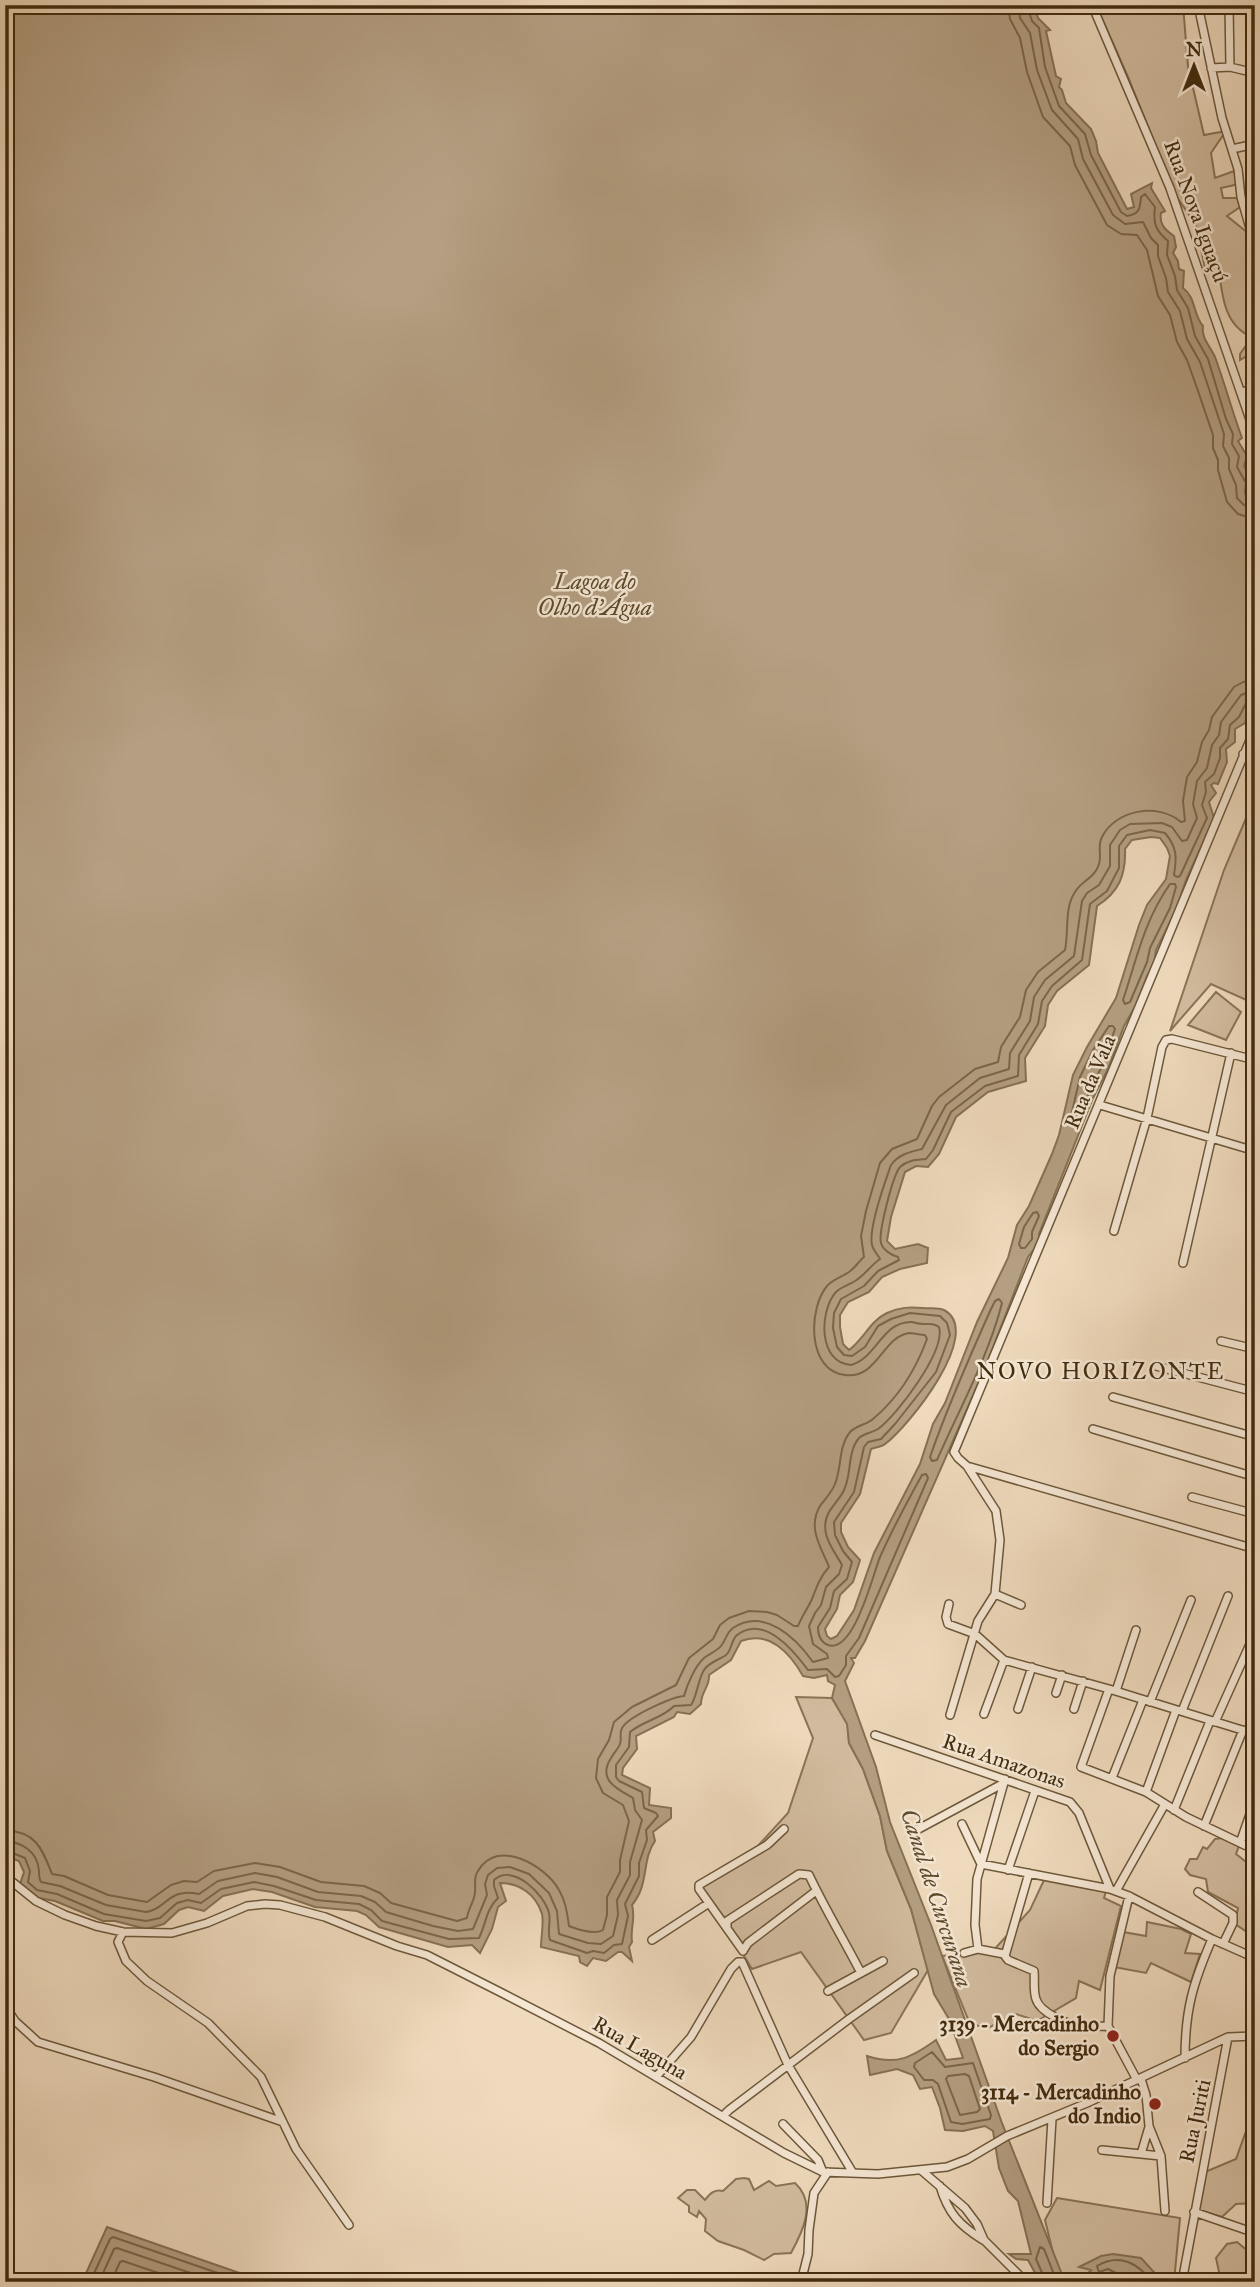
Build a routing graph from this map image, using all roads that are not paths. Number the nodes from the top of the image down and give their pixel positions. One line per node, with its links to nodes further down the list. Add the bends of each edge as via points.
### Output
1 (1092, 5): 12 (street, Rua Nova Iguaçú, via 1170,188)
2 (1198, 5): 5 (street)
3 (1229, 5): 4 (street)
4 (1230, 67): 5 (street); 6 (street)
5 (1211, 68): 8 (street)
6 (1255, 73)
7 (1255, 144): 8 (street)
8 (1232, 149): 9 (street)
9 (1254, 236): 10 (street)
10 (1255, 246)
11 (1255, 389): 12 (street)
12 (1241, 392): 13 (street, Rua Nova Iguaçú)
13 (1255, 433)
14 (1255, 728): 15 (street, Rua da Vala)
15 (1244, 754): 16 (street); 19 (street, Rua da Vala)
16 (1255, 755)
17 (1231, 1053): 18 (street); 20 (street, via 1166,1040); 21 (street)
18 (1255, 1060)
19 (1100, 1105): 20 (street); 34 (street, Rua da Vala, via 955,1449)
20 (1147, 1118): 21 (street); 23 (street)
21 (1212, 1138): 22 (street); 24 (street)
22 (1255, 1151)
23 (1114, 1231)
24 (1183, 1263)
25 (1255, 1266): 26 (street)
26 (1250, 1286)
27 (1221, 1341): 28 (street)
28 (1255, 1349)
29 (1156, 1366): 30 (street)
30 (1255, 1392)
31 (1113, 1397): 33 (street)
32 (1093, 1429): 35 (street)
33 (1255, 1437)
34 (967, 1466): 38 (street); 39 (street, via 998,1516)
35 (1255, 1477)
36 (1192, 1497): 37 (street)
37 (1255, 1514)
38 (1255, 1549)
39 (995, 1594): 43 (street); 46 (street)
40 (1228, 1597): 56 (street)
41 (1191, 1600): 53 (street)
42 (949, 1604): 46 (street, via 948,1624)
43 (1021, 1605)
44 (1136, 1630): 51 (street)
45 (1255, 1633): 59 (street)
46 (975, 1634): 47 (street); 58 (street)
47 (1004, 1660): 48 (street); 57 (street)
48 (1032, 1667): 49 (street); 54 (street)
49 (1062, 1675): 50 (street); 52 (street)
50 (1083, 1681): 51 (street); 55 (street)
51 (1112, 1690): 53 (street); 63 (street, via 1081,1767)
52 (1056, 1693)
53 (1147, 1701): 56 (street); 63 (street)
54 (1018, 1709)
55 (1074, 1709)
56 (1179, 1711): 59 (street); 66 (street)
57 (984, 1714)
58 (950, 1715)
59 (1212, 1721): 61 (street); 69 (street)
60 (1255, 1721): 61 (street)
61 (1249, 1732): 71 (street)
62 (875, 1735): 64 (street, Rua Amazonas)
63 (1112, 1778): 66 (street)
64 (1005, 1781): 65 (street, Rua Amazonas); 73 (street); 76 (street)
65 (1035, 1791): 77 (street); 80 (street, Rua Amazonas, via 1075,1807)
66 (1146, 1792): 68 (street)
67 (1255, 1800): 74 (street)
68 (1165, 1804): 69 (street); 80 (street)
69 (1174, 1810): 71 (street)
70 (962, 1825): 76 (street)
71 (1204, 1826): 74 (street)
72 (784, 1829): 84 (street, via 767,1845 699,1885)
73 (913, 1832)
74 (1240, 1843): 75 (street)
75 (1255, 1850)
76 (981, 1864): 77 (street); 90 (street, via 975,1900)
77 (1008, 1870): 78 (street)
78 (1029, 1873): 80 (street); 93 (street)
79 (5, 1876): 86 (street, Rua Laguna, via 36,1901 65,1915)
80 (1113, 1890): 83 (street)
81 (816, 1891): 85 (street, via 809,1875 799,1874 727,1921); 91 (street); 97 (street)
82 (1198, 1892): 89 (street, via 1233,1915)
83 (1129, 1896): 87 (street); 101 (street, via 1110,1976)
84 (709, 1903): 85 (street); 88 (street)
85 (727, 1927): 91 (street)
86 (123, 1931): 108 (street, Rua Laguna, via 172,1933 265,1904 305,1911 427,1955); 112 (street, via 118,1942 126,1961 208,2023 261,2077)
87 (1212, 1939): 89 (street); 106 (street, via 1193,1987)
88 (653, 1940)
89 (1223, 1944): 94 (street)
90 (978, 1949): 92 (street); 93 (street)
91 (743, 1951): 96 (street)
92 (964, 1953)
93 (1004, 1954): 102 (street, via 1034,1971 1038,2005 1066,2023)
94 (1255, 1958)
95 (883, 1961): 97 (street)
96 (742, 1962): 107 (street); 108 (street, via 731,1969 691,2037)
97 (861, 1973): 99 (street)
98 (914, 1973): 107 (street)
99 (828, 1991)
100 (5, 2006): 112 (street, via 38,2042)
101 (1108, 2026): 102 (street); 109 (street)
102 (1082, 2027): 103 (street)
103 (1007, 2028)
104 (1255, 2036): 105 (street, Rua Laguna)
105 (1228, 2037): 106 (street, Rua Laguna); 124 (street, Rua Juriti)
106 (1185, 2058): 109 (street, Rua Laguna)
107 (788, 2065): 110 (street); 120 (street)
108 (656, 2077): 110 (street, Rua Laguna)
109 (1139, 2079): 111 (street, Rua Laguna); 114 (street, via 1146,2095)
110 (723, 2116): 119 (street, Rua Laguna)
111 (1052, 2119): 118 (street, Rua Laguna, via 947,2167); 122 (street)
112 (283, 2122): 125 (street, via 296,2149)
113 (783, 2124): 119 (street)
114 (1149, 2126): 116 (street); 117 (street)
115 (1102, 2150): 116 (street)
116 (1141, 2154): 117 (street)
117 (1161, 2156): 123 (street)
118 (921, 2170): 120 (street, Rua Laguna); 121 (street)
119 (825, 2172): 120 (street, Rua Laguna); 128 (street, via 814,2193)
120 (853, 2173)
121 (940, 2186): 127 (street, via 971,2215); 127 (street, via 953,2217)
122 (1048, 2203)
123 (1166, 2211)
124 (1194, 2212): 126 (street); 130 (street, Rua Juriti)
125 (349, 2225)
126 (1255, 2233)
127 (984, 2240): 129 (street)
128 (801, 2282)
129 (1026, 2282)
130 (1182, 2282)

